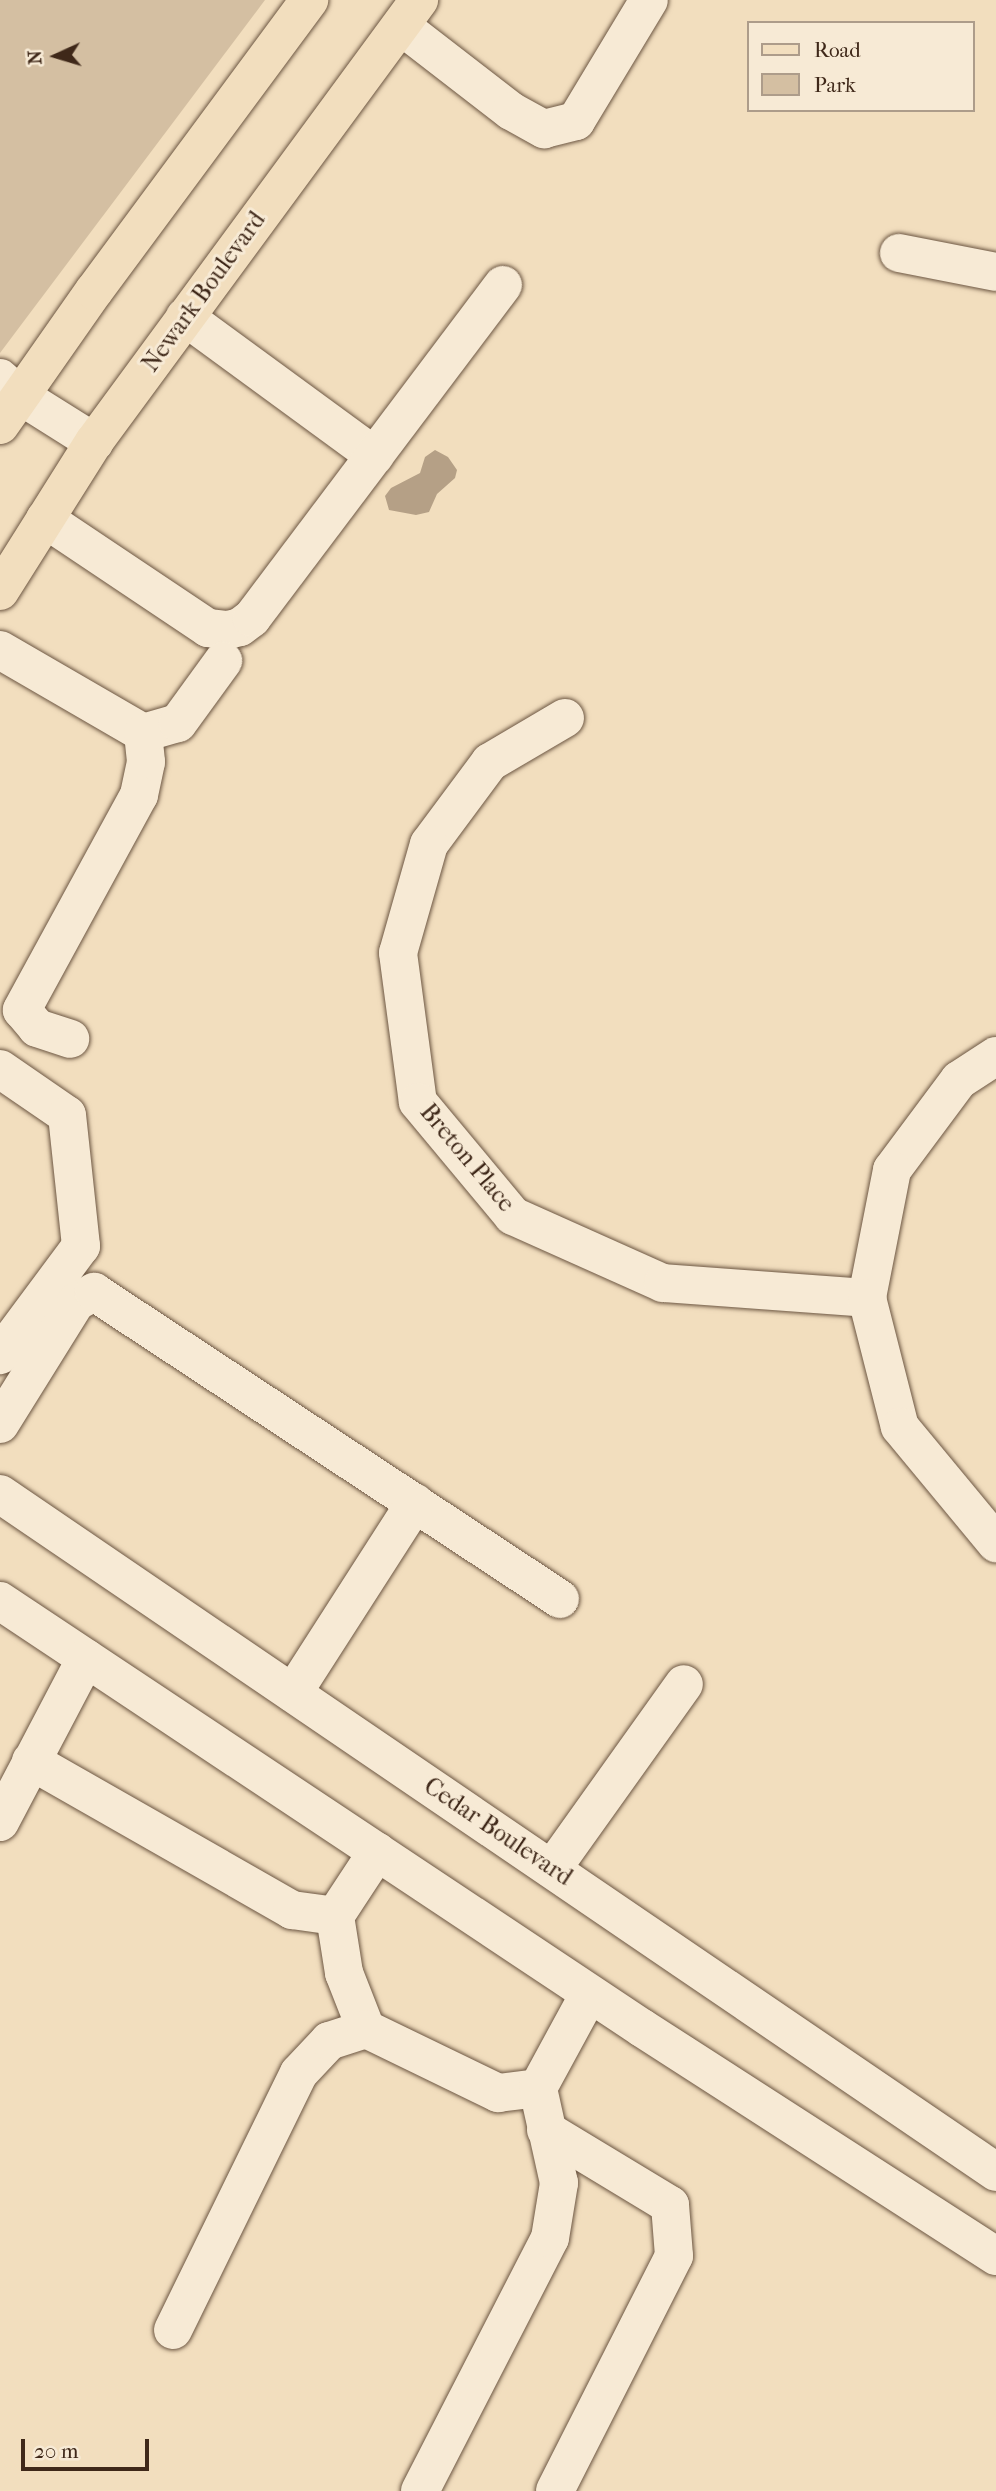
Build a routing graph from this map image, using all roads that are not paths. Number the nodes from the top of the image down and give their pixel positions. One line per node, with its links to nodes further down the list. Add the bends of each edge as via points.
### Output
1 (309, 0): 8 (main road)
2 (649, 0): 3 (street, via 576,121 544,130 511,111)
3 (410, 13): 7 (main road, Newark Boulevard)
4 (899, 253): 5 (street)
5 (996, 272)
6 (503, 285): 10 (street)
7 (185, 317): 9 (main road, Newark Boulevard); 10 (street)
8 (6, 399): 9 (street)
9 (94, 442): 11 (main road, Newark Boulevard)
10 (375, 456): 11 (street, via 252,618 228,630 208,628)
11 (45, 519): 12 (main road, Newark Boulevard)
12 (0, 591)
13 (0, 650): 16 (street)
14 (223, 661): 16 (street, via 178,723)
15 (565, 718): 20 (street, Breton Place, via 491,762 429,844 398,953 418,1102 513,1216 663,1283)
16 (143, 733): 17 (street, via 146,762 138,796 22,1010 37,1028)
17 (70, 1039)
18 (996, 1056): 20 (street, via 959,1080 892,1170)
19 (0, 1069): 21 (street, via 67,1115 80,1246)
20 (867, 1298): 25 (street, via 900,1427)
21 (3, 1346)
22 (0, 1424): 24 (street, via 76,1302 94,1292)
23 (0, 1494): 30 (street, Cedar Boulevard)
24 (415, 1503): 26 (street); 30 (street)
25 (996, 1544)
26 (560, 1599)
27 (0, 1601): 28 (street)
28 (86, 1658): 31 (street); 33 (street)
29 (684, 1685): 34 (street)
30 (293, 1693): 34 (street, Cedar Boulevard)
31 (31, 1761): 32 (street); 35 (street, via 292,1910)
32 (0, 1822)
33 (377, 1852): 35 (street); 36 (street)
34 (552, 1869): 40 (street, Cedar Boulevard)
35 (335, 1916): 37 (street, via 344,1973)
36 (589, 1994): 38 (street); 41 (street)
37 (366, 2029): 38 (street, via 498,2093); 42 (street, via 329,2040 299,2073)
38 (538, 2088): 39 (street)
39 (546, 2130): 43 (street, via 559,2183 550,2238); 44 (street, via 670,2205 674,2256)
40 (996, 2172)
41 (996, 2256)
42 (173, 2330)
43 (420, 2491)
44 (555, 2491)

